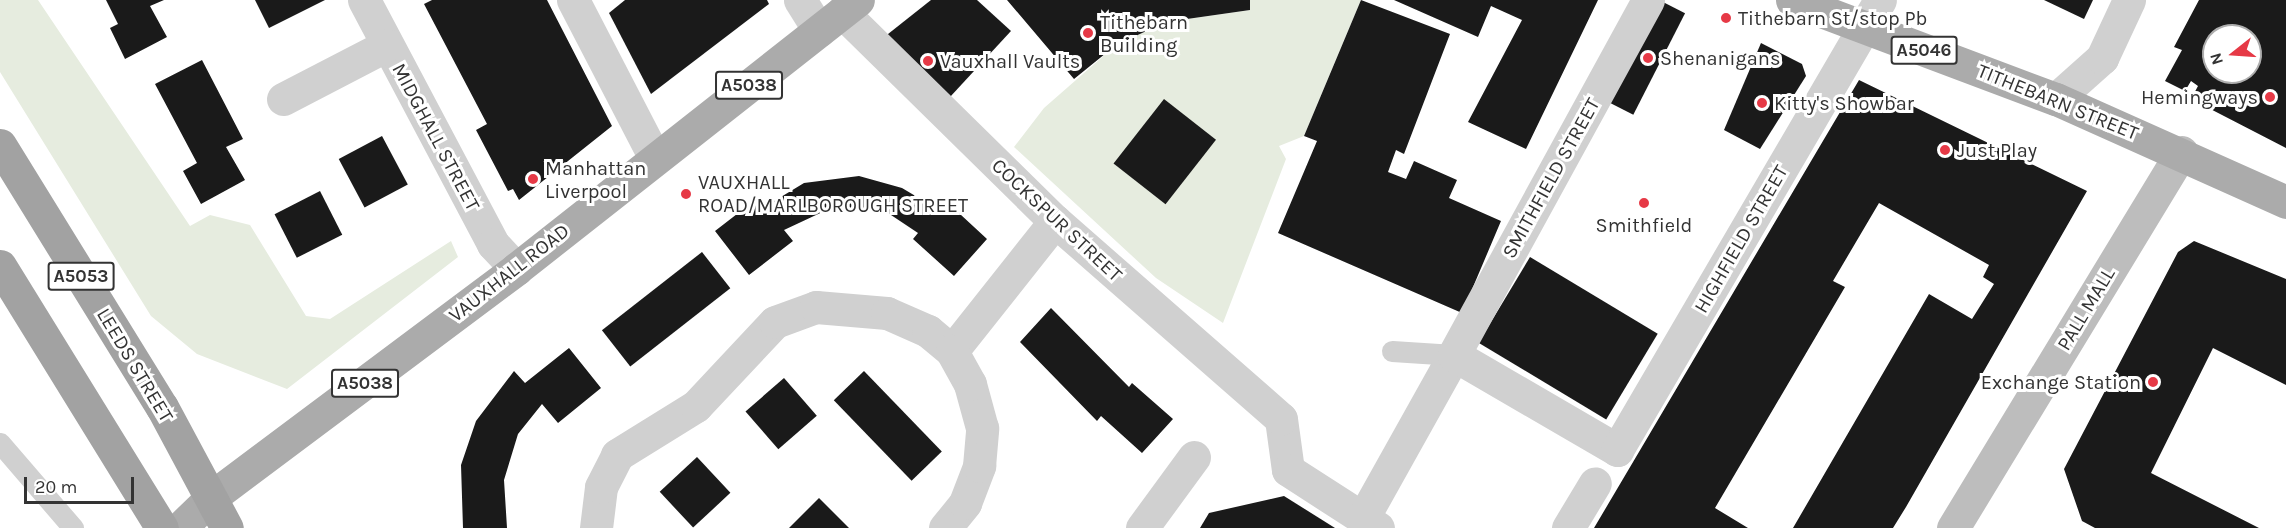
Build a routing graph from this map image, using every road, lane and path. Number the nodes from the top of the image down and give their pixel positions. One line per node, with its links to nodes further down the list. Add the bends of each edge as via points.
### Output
1 (364, 0): 10 (street, MIDGHALL STREET)
2 (573, 0): 15 (street)
3 (800, 0): 8 (street, COCKSPUR STREET)
4 (1648, 0): 22 (street, SMITHFIELD STREET)
5 (1792, 0): 9 (main road, TITHEBARN STREET / A5046)
6 (1880, 0): 9 (street, HIGHFIELD STREET)
7 (2129, 0): 12 (street, via 2102,58)
8 (840, 14): 15 (main road, VAUXHALL ROAD / A5038); 17 (street, COCKSPUR STREET)
9 (1864, 28): 12 (main road, TITHEBARN STREET / A5046); 22 (street, HIGHFIELD STREET, via 1617,450)
10 (387, 45): 11 (street); 19 (street, MIDGHALL STREET, via 493,244)
11 (283, 99)
12 (2056, 99): 14 (main road, TITHEBARN STREET / A5046)
13 (0, 144): 26 (highway, LEEDS STREET / A5053)
14 (2182, 152): 16 (main road, TITHEBARN STREET / A5046); 36 (main road, PALL MALL)
15 (655, 158): 19 (main road, VAUXHALL ROAD / A5038)
16 (2286, 202)
17 (1055, 221): 20 (street); 27 (street, COCKSPUR STREET, via 1281,419 1288,470)
18 (0, 266): 29 (highway, A5053)
19 (516, 269): 26 (main road, VAUXHALL ROAD / A5038)
20 (952, 351): 32 (street, via 928,330 887,313 816,307 775,322 696,406 617,455 601,487); 33 (street, via 970,384 982,428 979,465 965,503)
21 (1392, 351): 22 (lane)
22 (1454, 355): 27 (street, SMITHFIELD STREET)
23 (0, 443): 28 (lane)
24 (1194, 457): 34 (street)
25 (1595, 483): 35 (street)
26 (213, 496): 30 (main road, VAUXHALL ROAD); 31 (highway, LEEDS STREET / A5053)
27 (1371, 523)
28 (73, 528)
29 (162, 528)
30 (180, 528)
31 (228, 528)
32 (596, 528)
33 (945, 528)
34 (1142, 528)
35 (1568, 528)
36 (1953, 528)

